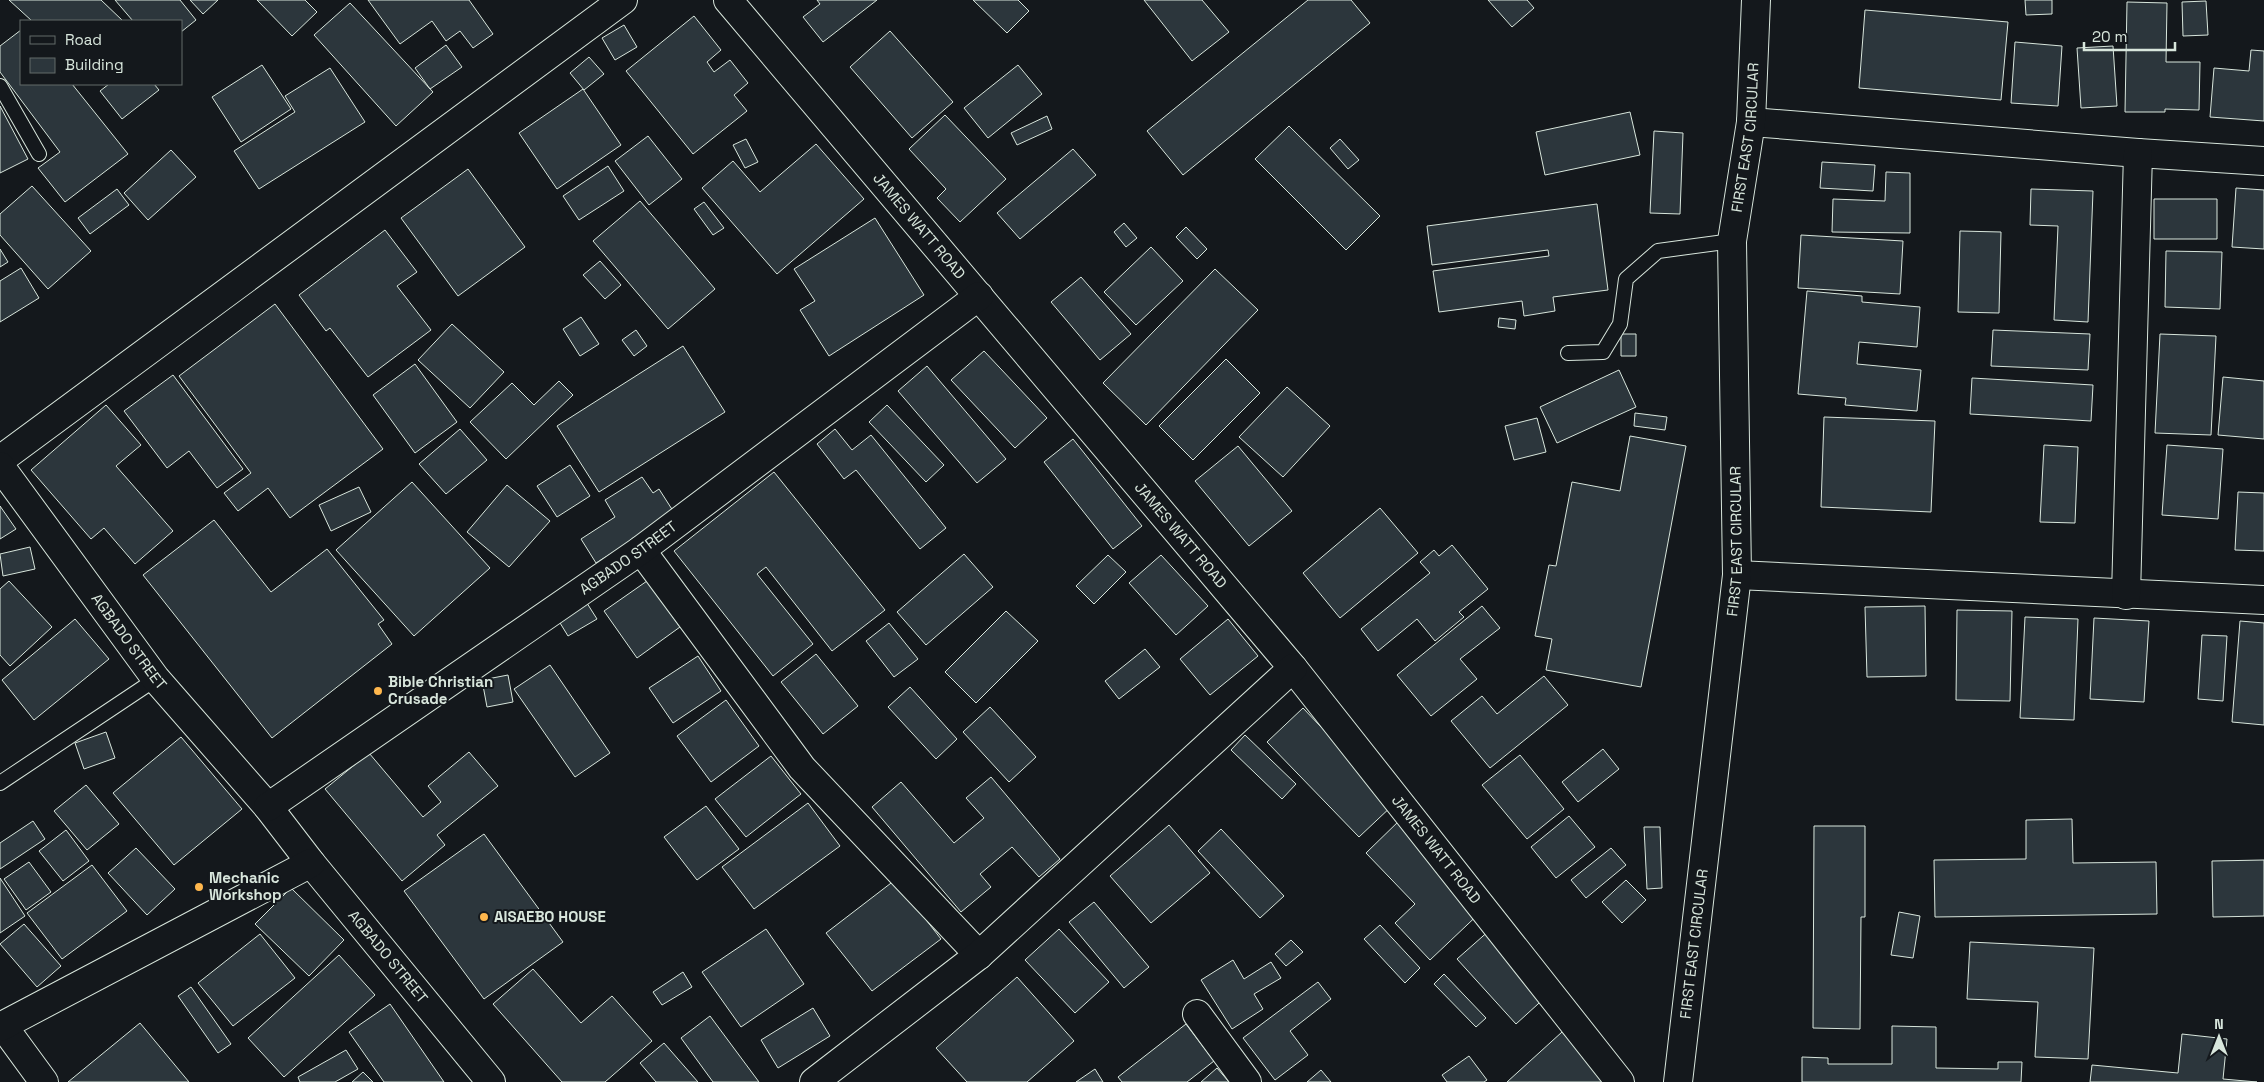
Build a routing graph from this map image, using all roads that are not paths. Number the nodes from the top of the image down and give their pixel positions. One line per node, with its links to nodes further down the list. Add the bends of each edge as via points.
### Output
1 (623, 0): 12 (street)
2 (728, 0): 10 (street, JAMES WATT ROAD)
3 (1756, 0): 5 (street, FIRST EAST CIRCULAR)
4 (0, 86): 7 (lane)
5 (1751, 122): 6 (street); 9 (street, FIRST EAST CIRCULAR)
6 (2138, 153): 8 (street); 16 (street)
7 (40, 154)
8 (2264, 161)
9 (1732, 242): 11 (lane, via 1658,251 1626,279 1620,324 1603,352); 15 (street, FIRST EAST CIRCULAR)
10 (979, 296): 14 (street, AGBADO STREET); 18 (street, JAMES WATT ROAD)
11 (1568, 353)
12 (0, 460)
13 (0, 466): 19 (street, AGBADO STREET)
14 (641, 550): 21 (street, AGBADO STREET); 23 (street, via 802,768)
15 (1737, 576): 16 (street); 31 (street, FIRST EAST CIRCULAR)
16 (2126, 595): 17 (street)
17 (2264, 600)
18 (1293, 668): 23 (street); 30 (street, JAMES WATT ROAD)
19 (156, 679): 20 (lane); 21 (street, AGBADO STREET)
20 (0, 782)
21 (268, 807): 22 (street, AGBADO STREET)
22 (311, 863): 25 (street); 27 (street, AGBADO STREET)
23 (979, 955): 28 (street)
24 (1197, 1014): 29 (street)
25 (1, 1027): 26 (street)
26 (44, 1082)
27 (492, 1082)
28 (814, 1082)
29 (1247, 1082)
30 (1620, 1082)
31 (1678, 1082)

